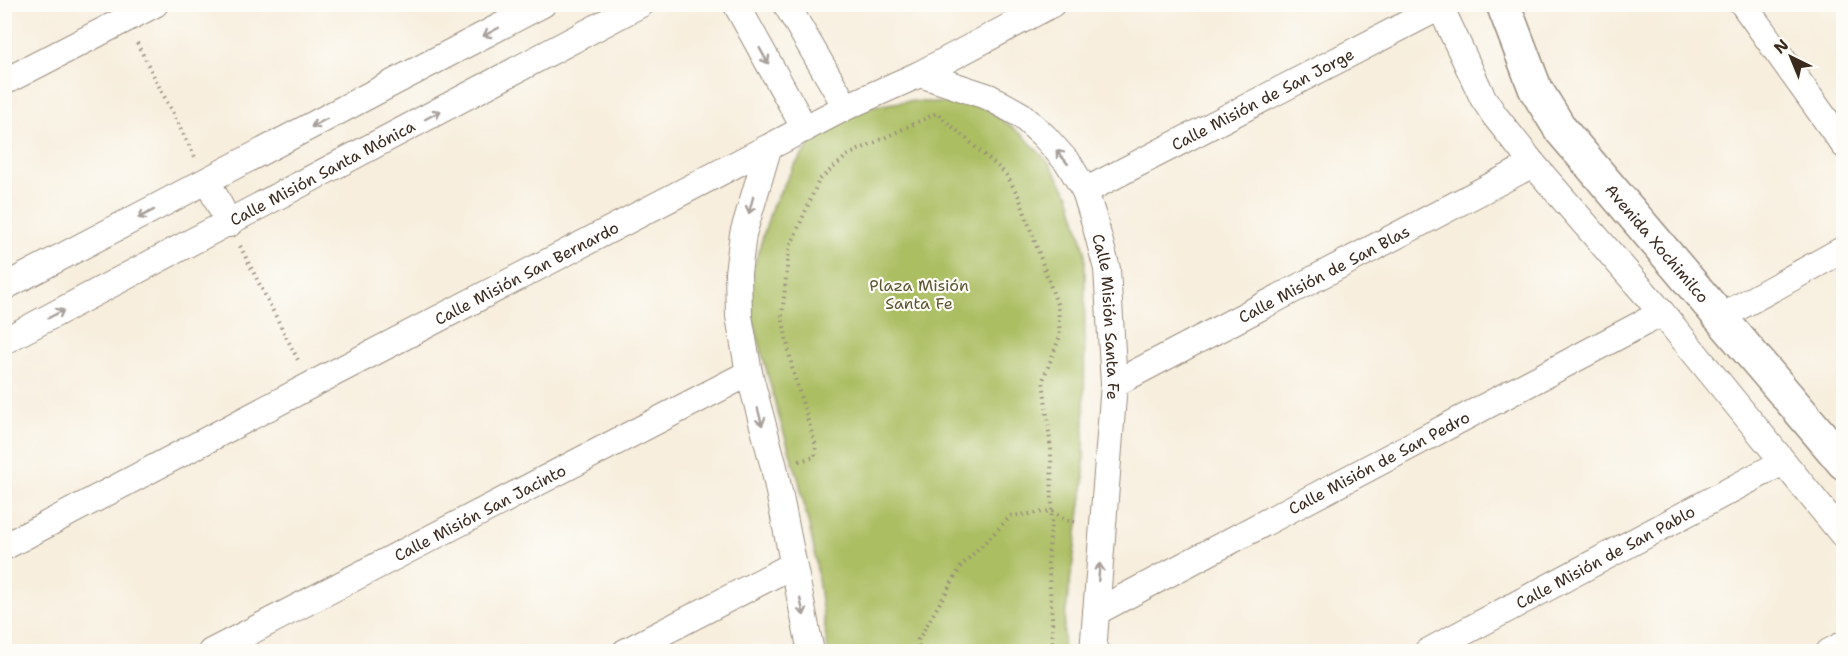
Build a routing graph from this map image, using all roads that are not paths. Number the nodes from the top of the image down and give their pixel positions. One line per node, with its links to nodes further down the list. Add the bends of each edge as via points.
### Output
1 (155, 4): 11 (street)
2 (543, 4): 17 (street, one-way to 17)
3 (641, 4): 19 (street, Calle Misión Santa Mónica, one-way to 3)
4 (736, 4): 13 (street, one-way to 13)
5 (786, 4): 12 (street)
6 (1052, 4): 10 (street, Calle Misión San Bernardo)
7 (1503, 4): 23 (street, Avenida Xochimilco, via 1527,69 1548,111)
8 (1743, 4): 14 (street)
9 (1440, 6): 16 (street, via 1484,98); 18 (street, Calle Misión de San Jorge)
10 (920, 74): 12 (street, Calle Misión San Bernardo); 18 (street, Calle Misión Santa Fe, one-way to 10, via 1069,164 1021,115 988,97)
11 (4, 82)
12 (846, 107): 13 (street, Calle Misión San Bernardo)
13 (805, 129): 15 (street, Calle Misión San Bernardo)
14 (1844, 145)
15 (768, 149): 25 (street, one-way to 25, via 743,234 738,273 739,316); 30 (street, Calle Misión San Bernardo)
16 (1533, 164): 22 (street); 26 (street, Calle Misión de San Blas)
17 (208, 182): 19 (street); 21 (street, one-way to 21)
18 (1085, 191): 26 (street, Calle Misión Santa Fe, via 1107,269)
19 (229, 224): 24 (street, Calle Misión Santa Mónica, one-way to 19)
20 (1844, 249): 23 (street)
21 (4, 287)
22 (1662, 313): 27 (street); 32 (street, Calle Misión de San Pedro)
23 (1719, 318): 28 (street, Avenida Xochimilco)
24 (4, 341)
25 (749, 373): 31 (street, one-way to 31, via 774,466); 34 (street, Calle Misión San Jacinto)
26 (1114, 384): 32 (street, Calle Misión Santa Fe, one-way to 26)
27 (1784, 462): 29 (street); 38 (street, Calle Misión de San Pablo)
28 (1844, 463)
29 (1844, 536)
30 (4, 547)
31 (793, 565): 35 (street); 36 (street, one-way to 36)
32 (1096, 612): 37 (street, Calle Misión Santa Fe)
33 (1844, 644): 39 (street)
34 (211, 651)
35 (625, 651)
36 (811, 651)
37 (1093, 651)
38 (1427, 651)
39 (1829, 651)

